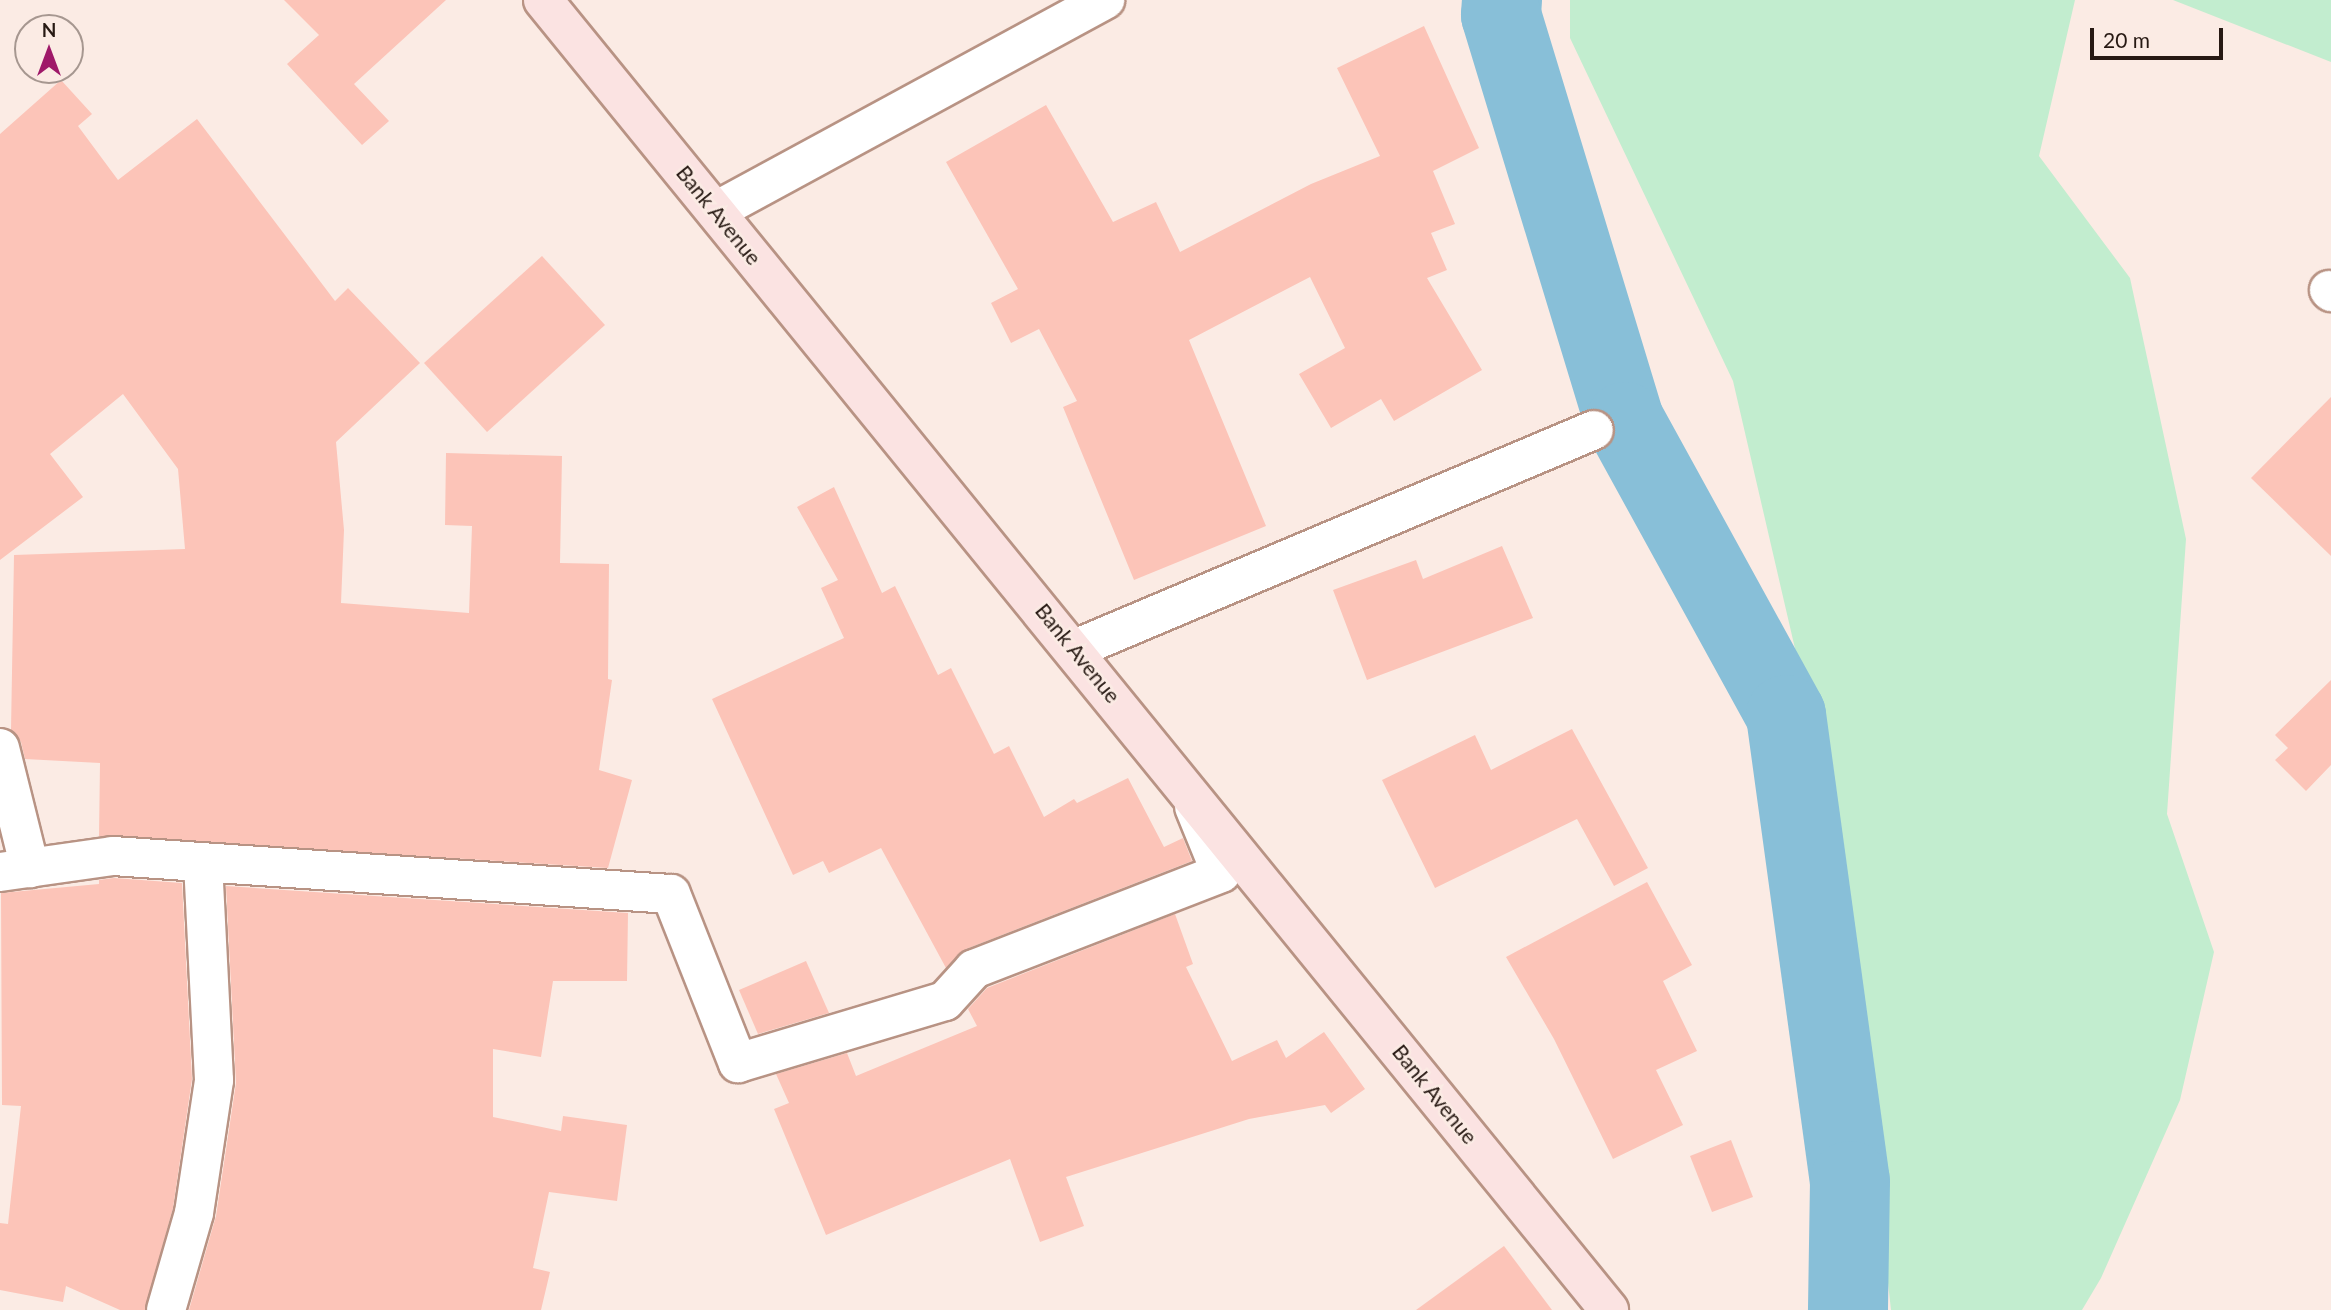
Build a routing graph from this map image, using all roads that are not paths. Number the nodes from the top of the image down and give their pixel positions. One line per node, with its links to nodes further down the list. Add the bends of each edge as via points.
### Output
1 (543, 0): 3 (street, Bank Avenue)
2 (1105, 0): 3 (street)
3 (716, 211): 5 (street, Bank Avenue)
4 (1594, 430): 5 (street)
5 (1075, 649): 7 (street, Bank Avenue)
6 (0, 748): 9 (street)
7 (1185, 784): 8 (street, via 1221,873 974,970 945,1001 738,1063 671,894); 11 (street, Bank Avenue)
8 (203, 862): 9 (street, via 113,856); 10 (street, via 214,1080 194,1213)
9 (15, 870)
10 (166, 1310)
11 (1609, 1310)

